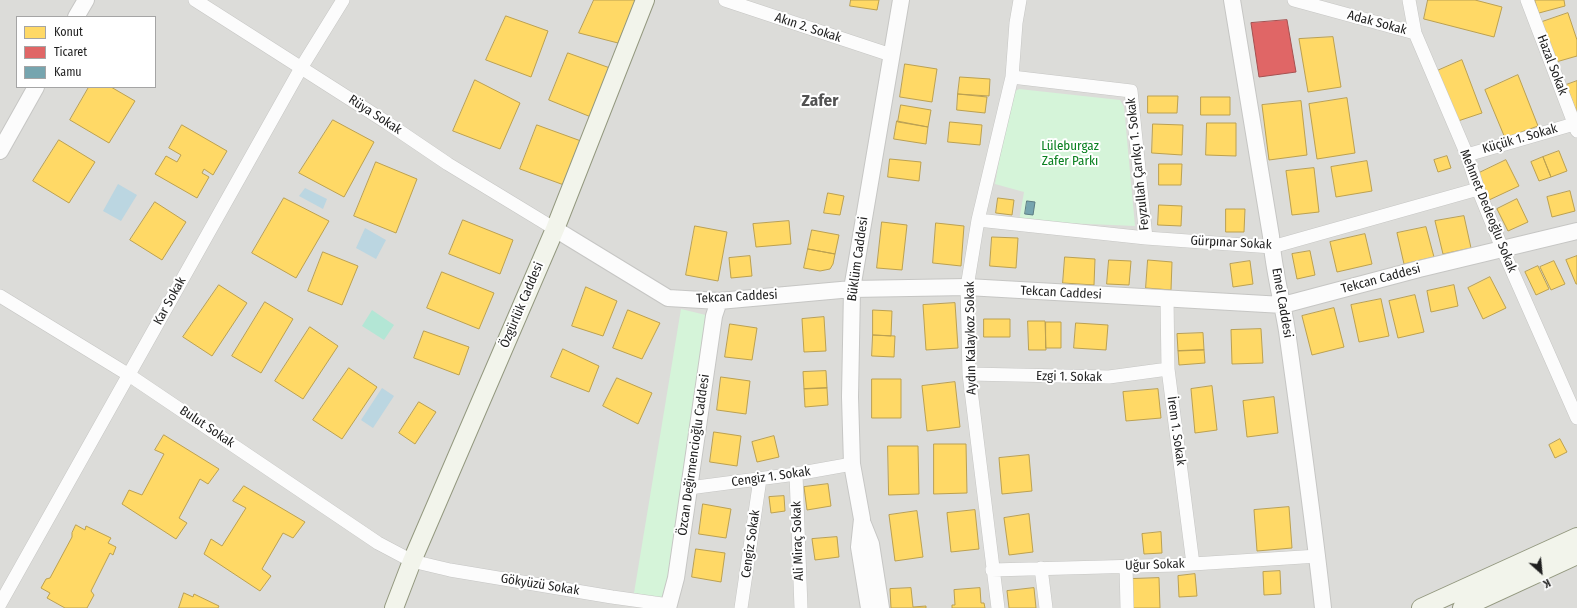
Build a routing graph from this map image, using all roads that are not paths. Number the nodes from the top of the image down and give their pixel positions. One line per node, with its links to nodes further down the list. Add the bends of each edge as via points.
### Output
1 (86, 0): 12 (street)
2 (195, 0): 15 (street, Rüya Sokak)
3 (343, 0): 15 (street, Kar Sokak)
4 (645, 0): 23 (main road, Özgürlük Caddesi)
5 (725, 0): 14 (street, Akın 2. Sokak)
6 (901, 0): 14 (street, Büklüm Caddesi)
7 (1020, 0): 16 (street, Aydın Kalaykoz Sokak)
8 (1232, 0): 26 (street, Emel Caddesi)
9 (1294, 0): 13 (street, Adak Sokak)
10 (1409, 0): 13 (street, Mehmet Dedeoğlu Sokak)
11 (1527, 0): 18 (street, Hazal Sokak)
12 (77, 16)
13 (1415, 33): 20 (street, Mehmet Dedeoğlu Sokak)
14 (891, 55): 29 (street, Büklüm Caddesi)
15 (302, 68): 23 (street, Rüya Sokak, via 448,164); 36 (street, Kar Sokak)
16 (1012, 77): 22 (street, Aydın Kalaykoz Sokak); 25 (street, Feyzullah Çarıkçı 1. Sokak, via 1131,91)
17 (35, 88): 19 (street)
18 (1576, 127): 20 (street, Küçük 1. Sokak)
19 (0, 151)
20 (1467, 155): 21 (street, Mehmet Dedeoğlu Sokak)
21 (1478, 189): 26 (street, Gürpınar Sokak); 27 (street, Mehmet Dedeoğlu Sokak)
22 (978, 220): 25 (street, Gürpınar Sokak); 28 (street, Aydın Kalaykoz Sokak)
23 (555, 229): 32 (street, Tekcan Caddesi, via 668,298); 46 (main road, Özgürlük Caddesi)
24 (1577, 231): 27 (street, Tekcan Caddesi)
25 (1146, 238): 26 (street, Gürpınar Sokak)
26 (1272, 247): 33 (street, Emel Caddesi)
27 (1502, 248): 33 (street, Tekcan Caddesi); 37 (street, Mehmet Dedeoğlu Sokak)
28 (967, 288): 29 (street, Tekcan Caddesi); 31 (street, Tekcan Caddesi); 35 (street, Aydın Kalaykoz Sokak)
29 (852, 289): 32 (street, Tekcan Caddesi); 38 (street, Büklüm Caddesi)
30 (0, 296): 36 (street, Bulut Sokak)
31 (1167, 298): 33 (street, Tekcan Caddesi); 34 (street, İrem 1. Sokak)
32 (719, 301): 41 (street, Özcan Değirmencioğlu Caddesi, via 714,316)
33 (1283, 305): 45 (street, Emel Caddesi)
34 (1168, 369): 35 (street, Ezgi 1. Sokak, via 1109,377); 47 (street, İrem 1. Sokak)
35 (969, 374): 50 (street, Aydın Kalaykoz Sokak)
36 (129, 375): 46 (street, Bulut Sokak, via 378,543); 51 (street, Kar Sokak)
37 (1577, 418)
38 (852, 464): 39 (street, Cengiz 1. Sokak); 42 (street, Büklüm Caddesi)
39 (796, 474): 40 (street, Cengiz 1. Sokak); 55 (street, Ali Miraç Sokak)
40 (760, 479): 41 (street, Cengiz 1. Sokak); 54 (street, Cengiz Sokak)
41 (689, 488): 52 (street, Özcan Değirmencioğlu Caddesi, via 676,578)
42 (862, 519): 56 (street, Büklüm Caddesi, via 860,553); 57 (street, Büklüm Caddesi, via 871,544)
43 (1577, 537): 62 (main road)
44 (1577, 555): 63 (main road)
45 (1318, 556): 47 (street, Uğur Sokak); 61 (street, Emel Caddesi)
46 (412, 561): 52 (street, Gökyüzü Sokak, via 450,570); 53 (main road, Özgürlük Caddesi)
47 (1194, 564): 48 (street, Uğur Sokak)
48 (1126, 566): 49 (street, Uğur Sokak); 60 (street)
49 (1041, 568): 50 (street, Uğur Sokak); 59 (street)
50 (992, 570): 58 (street, Aydın Kalaykoz Sokak)
51 (0, 604)
52 (668, 606)
53 (394, 608)
54 (741, 608)
55 (801, 608)
56 (869, 608)
57 (881, 608)
58 (998, 608)
59 (1046, 608)
60 (1127, 608)
61 (1323, 608)
62 (1421, 608)
63 (1462, 608)

